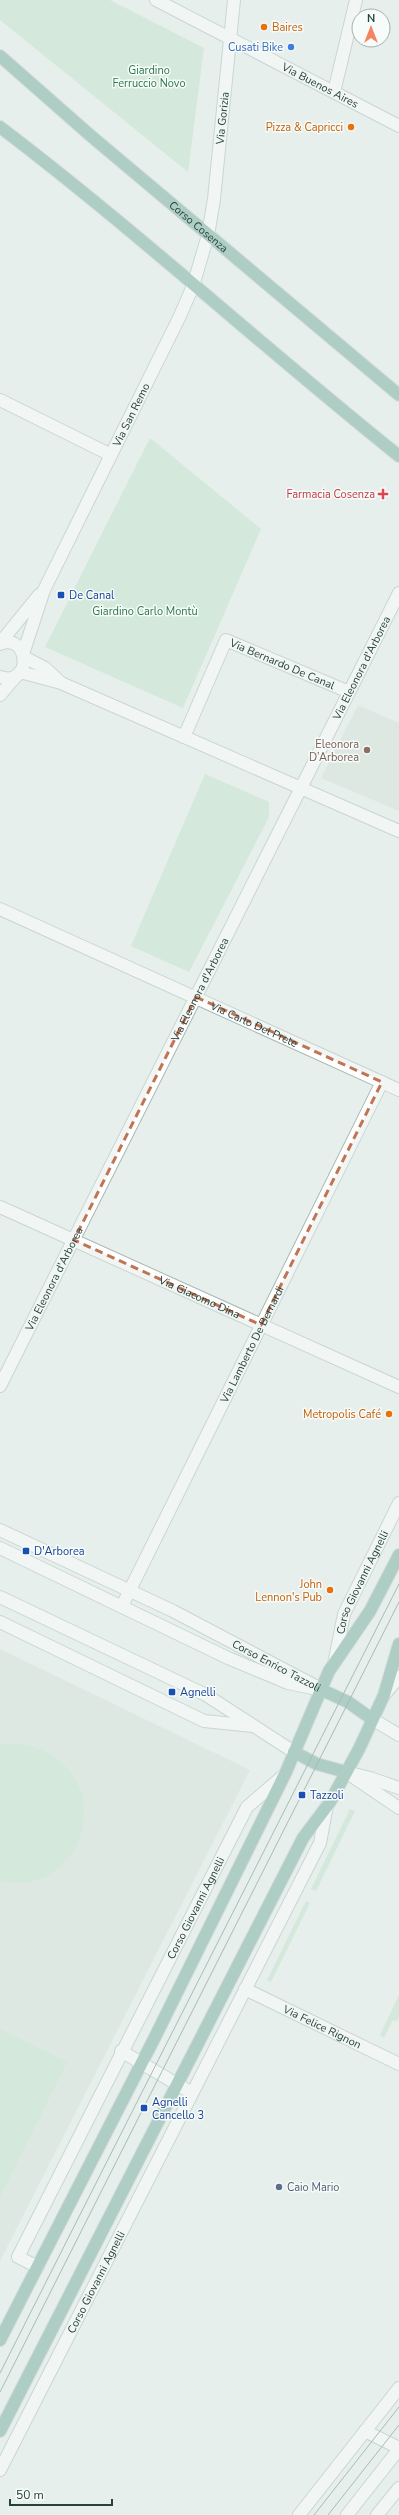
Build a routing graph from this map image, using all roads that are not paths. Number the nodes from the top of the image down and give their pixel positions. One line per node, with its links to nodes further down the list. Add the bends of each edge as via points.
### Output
1 (156, 0): 4 (street, Via Buenos Aires)
2 (234, 0): 4 (street, Via Gorizia)
3 (356, 0): 6 (street)
4 (230, 38): 6 (street, Via Buenos Aires); 9 (street, Via Gorizia)
5 (0, 56): 9 (main road, Corso Cosenza)
6 (334, 92): 7 (street, Via Buenos Aires)
7 (399, 126)
8 (0, 127): 10 (main road, via 166,260)
9 (208, 235): 10 (street, Via San Remo); 11 (main road, Corso Cosenza)
10 (193, 286): 13 (street, Via San Remo, via 180,318); 14 (main road)
11 (399, 395)
12 (0, 400): 13 (street)
13 (111, 455): 15 (street, Via San Remo)
14 (399, 456)
15 (44, 590): 17 (street, Via San Remo); 18 (street, Via San Remo)
16 (399, 593): 22 (street, Via Eleonora d'Arborea)
17 (0, 644): 18 (street, via 14,644)
18 (23, 655): 19 (street, Via San Remo, via 24,664); 21 (street, via 45,668)
19 (18, 673): 20 (street, via 8,678); 21 (street); 23 (street)
20 (0, 677)
21 (61, 683): 24 (street)
22 (349, 692): 24 (street, Via Bernardo De Canal, via 226,640); 25 (street, Via Eleonora d'Arborea)
23 (0, 695)
24 (184, 737): 25 (street)
25 (300, 788): 26 (street); 28 (street, Via Eleonora d'Arborea)
26 (399, 832)
27 (0, 909): 28 (street, Via Carlo Del Prete)
28 (196, 997): 29 (street, Via Carlo Del Prete); 32 (street, Via Eleonora d'Arborea)
29 (382, 1082): 30 (street, Via Carlo Del Prete); 33 (street, Via Lamberto De Bernardi)
30 (399, 1090)
31 (0, 1207): 32 (street, Via Giacomo Dina)
32 (74, 1240): 33 (street, Via Giacomo Dina); 34 (street, Via Eleonora d'Arborea)
33 (261, 1325): 35 (street, Via Giacomo Dina); 40 (street, Via Lamberto De Bernardi)
34 (0, 1386)
35 (399, 1387)
36 (399, 1503): 45 (street, Corso Giovanni Agnelli, via 344,1614)
37 (0, 1530): 40 (street, Corso Enrico Tazzoli)
38 (0, 1548): 42 (street, Corso Enrico Tazzoli)
39 (399, 1555): 45 (main road, Corso Giovanni Agnelli, via 370,1611)
40 (130, 1590): 42 (street, Via Lamberto De Bernardi); 47 (street, Corso Enrico Tazzoli)
41 (0, 1597): 50 (street, via 206,1695)
42 (122, 1606): 47 (street, Corso Enrico Tazzoli, via 288,1683)
43 (0, 1622): 50 (street, via 204,1721)
44 (399, 1644): 48 (main road)
45 (334, 1664): 47 (main road, Corso Giovanni Agnelli)
46 (399, 1677): 48 (street)
47 (322, 1690): 49 (main road, via 348,1702); 52 (main road, Corso Giovanni Agnelli)
48 (384, 1695): 49 (main road)
49 (372, 1719): 51 (street); 53 (main road, Corso Giovanni Agnelli)
50 (253, 1726): 52 (street)
51 (399, 1735)
52 (294, 1752): 53 (main road, via 317,1764); 54 (main road, Corso Giovanni Agnelli)
53 (346, 1772): 55 (street); 56 (main road, Corso Giovanni Agnelli); 57 (street)
54 (284, 1776): 59 (street, Corso Giovanni Agnelli, via 247,1807); 60 (main road, Corso Giovanni Agnelli)
55 (399, 1788)
56 (327, 1805): 58 (street, Corso Giovanni Agnelli, via 320,1843); 62 (main road, Corso Giovanni Agnelli, via 303,1838)
57 (399, 1808)
58 (245, 1989): 61 (street, Via Felice Rignon); 63 (street, Corso Giovanni Agnelli)
59 (121, 2051): 60 (street); 64 (street, Corso Giovanni Agnelli, via 18,2257)
60 (142, 2063): 62 (street); 64 (main road, Corso Giovanni Agnelli)
61 (399, 2064)
62 (177, 2084): 63 (street); 67 (main road, Corso Giovanni Agnelli)
63 (192, 2094): 70 (street, Corso Giovanni Agnelli)
64 (38, 2267): 65 (main road, Corso Giovanni Agnelli)
65 (1, 2335)
66 (399, 2388): 68 (street)
67 (0, 2431)
68 (365, 2431): 69 (street); 72 (street)
69 (399, 2448): 73 (street)
70 (0, 2470)
71 (399, 2488): 74 (street)
72 (299, 2515)
73 (347, 2515)
74 (377, 2515)

